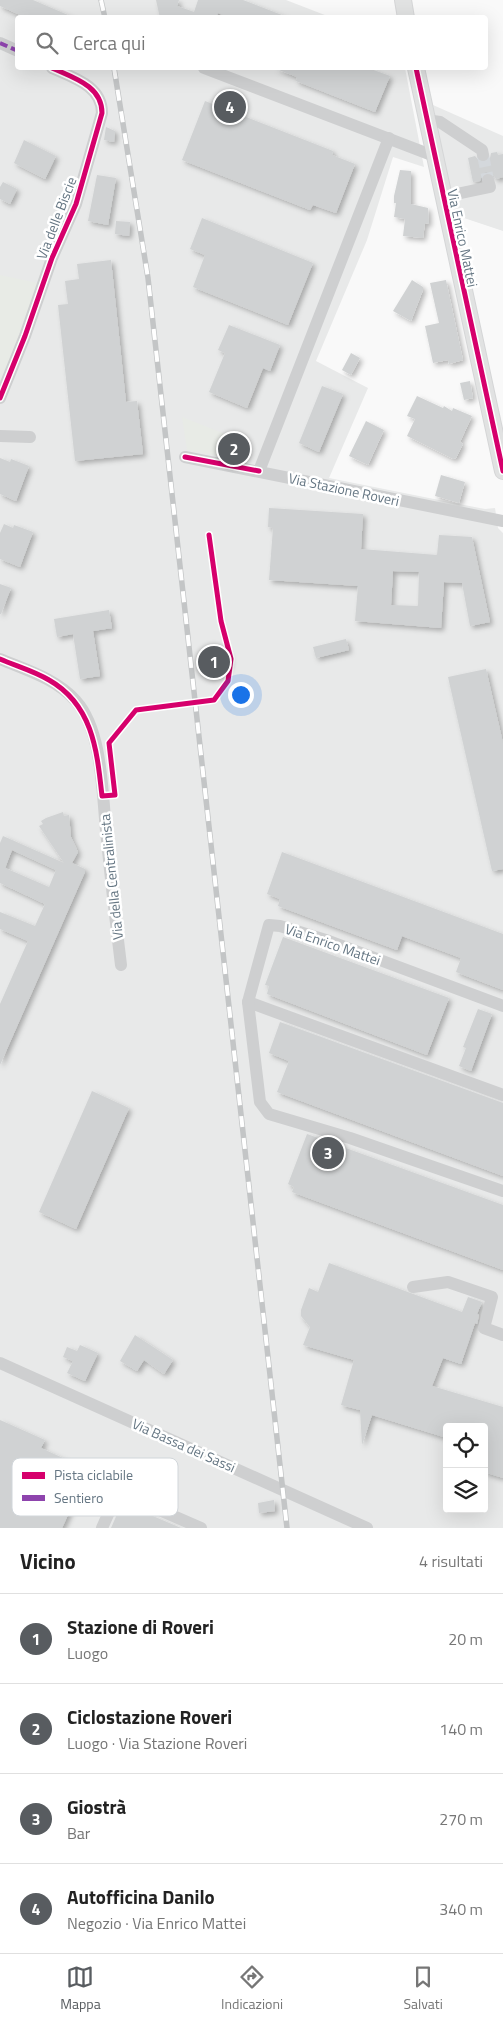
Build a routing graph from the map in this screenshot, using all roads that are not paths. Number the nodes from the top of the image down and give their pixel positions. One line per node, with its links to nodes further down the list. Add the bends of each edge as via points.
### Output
1 (403, 0): 2 (main road)
2 (406, 15)
3 (0, 43): 4 (street)
4 (15, 50)
5 (56, 70): 14 (street, Via delle Biscie, via 95,91 102,102 102,113 76,204 52,258)
6 (209, 70): 9 (street)
7 (416, 70): 8 (main road, Via Enrico Mattei)
8 (426, 120): 10 (street, via 440,122 482,150); 11 (main road, Via Enrico Mattei)
9 (389, 138): 11 (street); 18 (street)
10 (483, 155)
11 (434, 156): 13 (main road, Via Enrico Mattei)
12 (488, 180): 13 (street, via 490,187)
13 (442, 197): 19 (main road, Via Enrico Mattei)
14 (0, 398)
15 (0, 436): 16 (street)
16 (30, 437)
17 (185, 457): 18 (street, Via Stazione Roveri)
18 (259, 471): 20 (street, Via Stazione Roveri)
19 (503, 471)
20 (503, 521)
21 (0, 659): 22 (street, Via della Centralinista, via 50,680 76,701 90,724 99,768)
22 (121, 965)
23 (248, 1002): 24 (street, Via Enrico Mattei, via 269,925 329,941); 25 (street); 26 (street, Via Enrico Mattei, via 260,1102 268,1114 350,1138)
24 (503, 1006)
25 (503, 1095)
26 (503, 1192)
27 (413, 1287): 28 (street, via 448,1282 492,1298 482,1333)
28 (503, 1335)
29 (0, 1363): 34 (street, Via Bassa dei Sassi)
30 (107, 1516): 32 (street)
31 (173, 1516): 33 (street)
32 (102, 1528)
33 (201, 1528)
34 (367, 1528)

